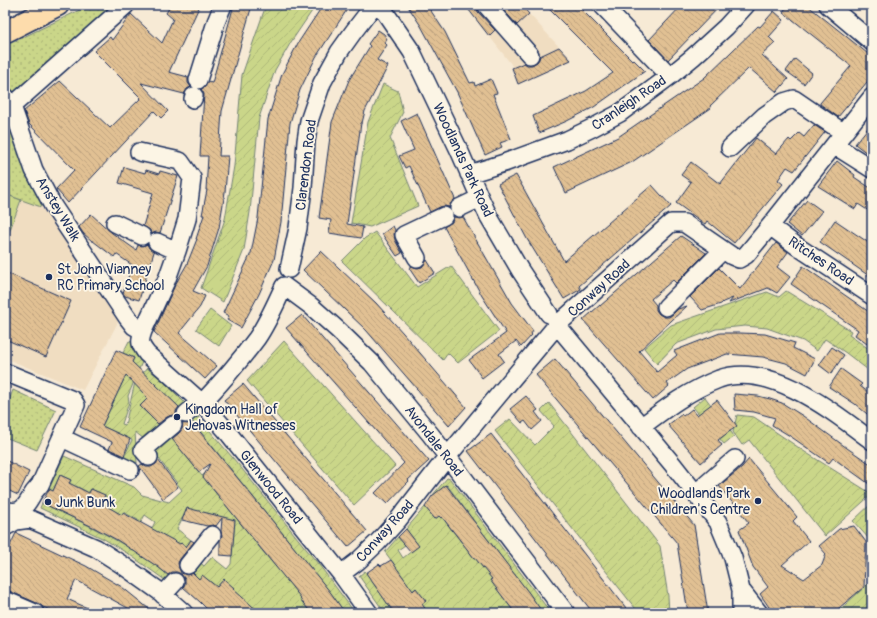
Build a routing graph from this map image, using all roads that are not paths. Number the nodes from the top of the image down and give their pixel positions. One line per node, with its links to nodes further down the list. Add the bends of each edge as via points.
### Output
1 (58, 5): 10 (main road)
2 (126, 5): 16 (street)
3 (223, 5): 14 (street)
4 (374, 5): 30 (street, Clarendon Road, via 339,52 322,83 309,121 298,228)
5 (380, 5): 21 (street, Woodlands Park Road, via 412,52)
6 (486, 5): 12 (street)
7 (602, 5): 13 (street)
8 (746, 5): 13 (street, Cranleigh Road, via 726,27)
9 (828, 5): 11 (street)
10 (5, 32)
11 (872, 42)
12 (530, 55)
13 (670, 76): 21 (street, Cranleigh Road, via 620,113 586,131)
14 (198, 80)
15 (872, 97): 17 (street, Conway Road)
16 (9, 101): 34 (street, Anstey Walk, via 34,170 53,206 127,317)
17 (839, 139): 18 (street, via 810,110 794,100 784,102 764,116); 20 (street); 26 (street, Conway Road)
18 (730, 148)
19 (139, 152): 28 (street, via 180,161 192,178 187,219)
20 (872, 169)
21 (469, 174): 22 (street, Woodlands Park Road)
22 (480, 198): 23 (street); 33 (street, Woodlands Park Road, via 520,270)
23 (459, 208)
24 (444, 216): 29 (street, via 404,235)
25 (115, 223): 28 (street)
26 (770, 226): 27 (street, Conway Road, via 739,259); 31 (street, Ritches Road)
27 (723, 250): 32 (street); 33 (street, Conway Road, via 684,223 671,223)
28 (177, 251): 34 (street, via 167,279)
29 (417, 258)
30 (289, 269)
31 (872, 296)
32 (666, 307)
33 (553, 319): 37 (street, Woodlands Park Road, via 599,376 609,375 612,379 610,389); 41 (street, Conway Road)
34 (142, 331): 36 (street, Glenwood Road, via 141,346 147,354)
35 (5, 372): 38 (street, via 74,400 76,405)
36 (201, 403): 40 (street, via 143,450); 41 (street, Avondale Road, via 222,382 258,337 284,286 311,306 372,364); 48 (street, Glenwood Road)
37 (641, 427): 39 (street, via 696,389 721,378 744,375 767,378 809,396); 44 (street, Woodlands Park Road)
38 (62, 438): 43 (street); 45 (street, via 40,485 26,506)
39 (872, 441)
40 (149, 457)
41 (447, 457): 48 (street, Conway Road, via 398,520 358,561); 56 (street, Avondale Road)
42 (735, 459): 44 (street)
43 (130, 470)
44 (695, 494): 50 (street, Woodlands Park Road, via 718,522 733,558)
45 (12, 516): 51 (street, via 30,519 96,548)
46 (212, 535): 47 (street)
47 (188, 565)
48 (341, 574): 55 (street, Glenwood Road)
49 (175, 582): 51 (street)
50 (741, 590): 57 (street, Woodlands Park Road); 58 (street)
51 (164, 595): 54 (street)
52 (5, 600): 53 (street)
53 (35, 613)
54 (184, 613)
55 (369, 613)
56 (566, 613)
57 (741, 613)
58 (759, 613)

